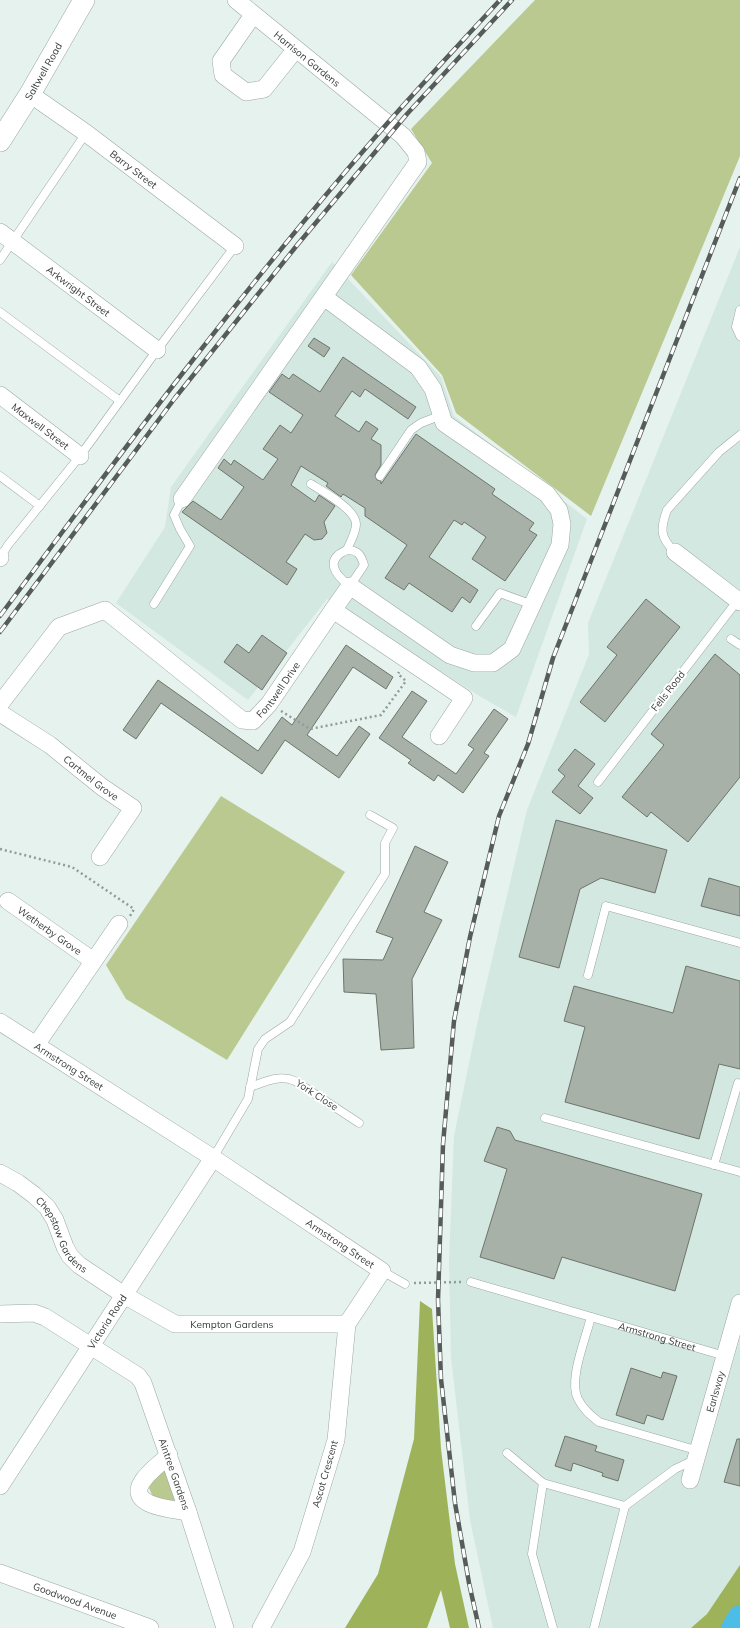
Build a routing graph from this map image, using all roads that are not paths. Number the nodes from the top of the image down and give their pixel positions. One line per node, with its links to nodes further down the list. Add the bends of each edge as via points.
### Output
1 (84, 0): 5 (street, Saltwell Road)
2 (236, 0): 3 (street, Harrison Gardens)
3 (253, 15): 4 (street, Harrison Gardens); 4 (street, via 221,61 223,75 246,92 264,89)
4 (295, 50): 11 (street, Harrison Gardens, via 403,136 416,152 418,162)
5 (30, 94): 6 (street, Barry Street); 7 (street, Saltwell Road)
6 (86, 133): 8 (lane); 9 (street, Barry Street)
7 (0, 141)
8 (6, 237): 10 (lane); 15 (street, Arkwright Street)
9 (235, 246): 15 (lane)
10 (0, 260)
11 (324, 297): 18 (street, via 418,367 433,389); 24 (street, Harrison Gardens)
12 (740, 310): 14 (lane, via 736,327)
13 (0, 312): 17 (lane)
14 (740, 336)
15 (157, 350): 17 (lane)
16 (0, 395): 20 (street, Maxwell Street)
17 (120, 401): 20 (lane)
18 (442, 415): 22 (lane, via 411,430); 32 (street, via 444,423 547,494 559,510 562,524 560,545)
19 (740, 435): 27 (lane, via 719,452 668,510 662,533 666,544)
20 (80, 456): 25 (lane)
21 (0, 476): 25 (lane)
22 (380, 476)
23 (311, 484): 26 (lane, via 350,510 355,518 355,530)
24 (182, 499): 31 (lane, via 174,515 190,546)
25 (40, 506): 28 (lane)
26 (347, 550): 29 (lane, via 338,556 334,566 339,578); 29 (lane, via 355,550 364,565)
27 (675, 552): 30 (street)
28 (0, 558)
29 (350, 586): 32 (street, via 450,655 474,663 493,663 512,649); 33 (street, Fontwell Drive)
30 (739, 601): 40 (lane, Fells Road)
31 (154, 604)
32 (533, 605): 34 (lane, via 500,593)
33 (333, 610): 37 (street, Fontwell Drive, via 269,704 253,721 242,720 105,610 59,627); 39 (street, via 464,698)
34 (476, 626)
35 (731, 639): 36 (lane)
36 (740, 645)
37 (0, 704)
38 (0, 713): 42 (street, Cartmel Grove, via 50,745 102,787 134,808)
39 (439, 736)
40 (598, 782)
41 (370, 816): 51 (lane, via 393,828 386,844 384,874 295,1015 258,1049)
42 (100, 857)
43 (8, 901): 46 (street, Wetherby Grove)
44 (119, 924): 46 (street, Wetherby Grove)
45 (740, 943): 47 (lane, via 606,906)
46 (92, 960): 49 (street, Wetherby Grove)
47 (588, 975)
48 (0, 1022): 49 (street, Armstrong Street)
49 (36, 1045): 54 (street, Armstrong Street)
50 (738, 1083): 55 (lane)
51 (250, 1087): 53 (lane, York Close, via 287,1078); 54 (lane, via 248,1098)
52 (545, 1118): 55 (lane)
53 (359, 1123)
54 (213, 1158): 58 (street, Armstrong Street); 61 (street, Victoria Road)
55 (714, 1165): 56 (lane)
56 (740, 1172)
57 (0, 1173): 61 (street, Chepstow Gardens, via 18,1183 47,1208 55,1220 65,1248 74,1260)
58 (382, 1271): 60 (lane, Armstrong Street); 65 (street, Ascot Crescent)
59 (471, 1282): 64 (lane, Armstrong Street)
60 (404, 1284)
61 (124, 1295): 65 (street, Kempton Gardens, via 167,1320 184,1325); 66 (street, Victoria Road)
62 (740, 1303): 67 (street, Earlsway)
63 (0, 1314): 66 (street, Aintree Gardens, via 34,1313)
64 (591, 1317): 67 (lane, Armstrong Street); 70 (lane, via 575,1377 577,1398 586,1412 599,1422)
65 (346, 1324): 79 (street, Ascot Crescent, via 336,1440 302,1552)
66 (91, 1345): 69 (street, Aintree Gardens, via 144,1382); 73 (street, Victoria Road)
67 (725, 1356): 70 (street, Earlsway)
68 (507, 1453): 72 (lane)
69 (168, 1455): 75 (street, Aintree Gardens); 75 (street, via 142,1482 139,1488 140,1495 151,1505)
70 (698, 1455): 71 (street, Earlsway); 74 (lane)
71 (690, 1480)
72 (543, 1483): 74 (lane); 80 (lane, via 532,1554)
73 (0, 1486)
74 (625, 1506): 81 (lane)
75 (188, 1512): 78 (street, Aintree Gardens)
76 (0, 1572): 77 (street, Goodwood Avenue)
77 (150, 1628)
78 (225, 1628)
79 (261, 1628)
80 (553, 1628)
81 (594, 1628)

